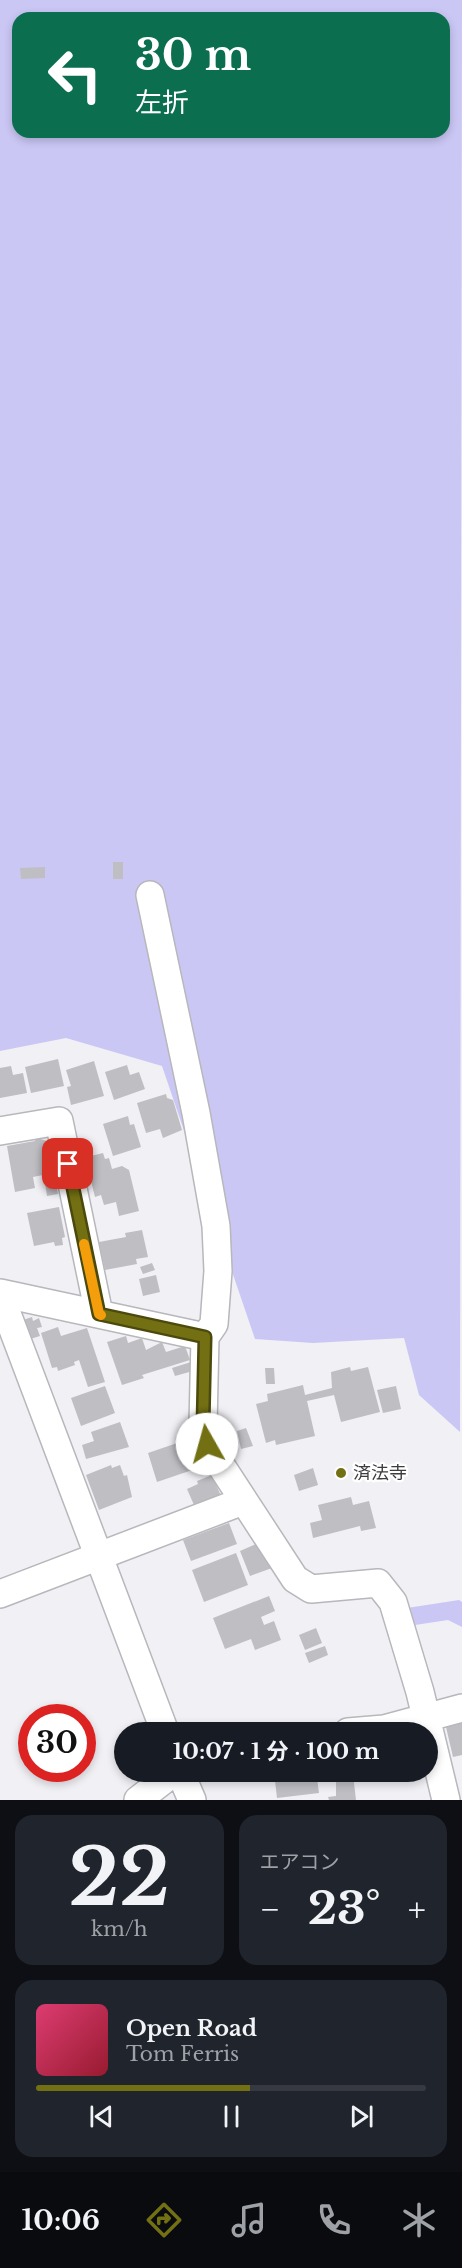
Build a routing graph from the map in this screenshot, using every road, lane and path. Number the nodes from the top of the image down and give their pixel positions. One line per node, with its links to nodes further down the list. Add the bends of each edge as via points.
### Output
1 (150, 895): 5 (street, via 216,1226 214,1324)
2 (0, 1131): 4 (street, via 59,1121)
3 (0, 1294): 4 (street); 7 (street)
4 (99, 1314): 5 (street)
5 (205, 1337): 6 (street, via 203,1425 207,1444)
6 (243, 1501): 7 (street); 10 (street, via 295,1579 311,1589 378,1583 393,1602)
7 (97, 1557): 8 (street); 11 (street)
8 (0, 1594)
9 (462, 1708): 10 (street)
10 (426, 1718): 12 (street); 17 (street)
11 (161, 1722)
12 (411, 1722)
13 (161, 1782): 15 (street)
14 (184, 1782): 16 (street)
15 (138, 1800)
16 (192, 1800)
17 (446, 1800)

